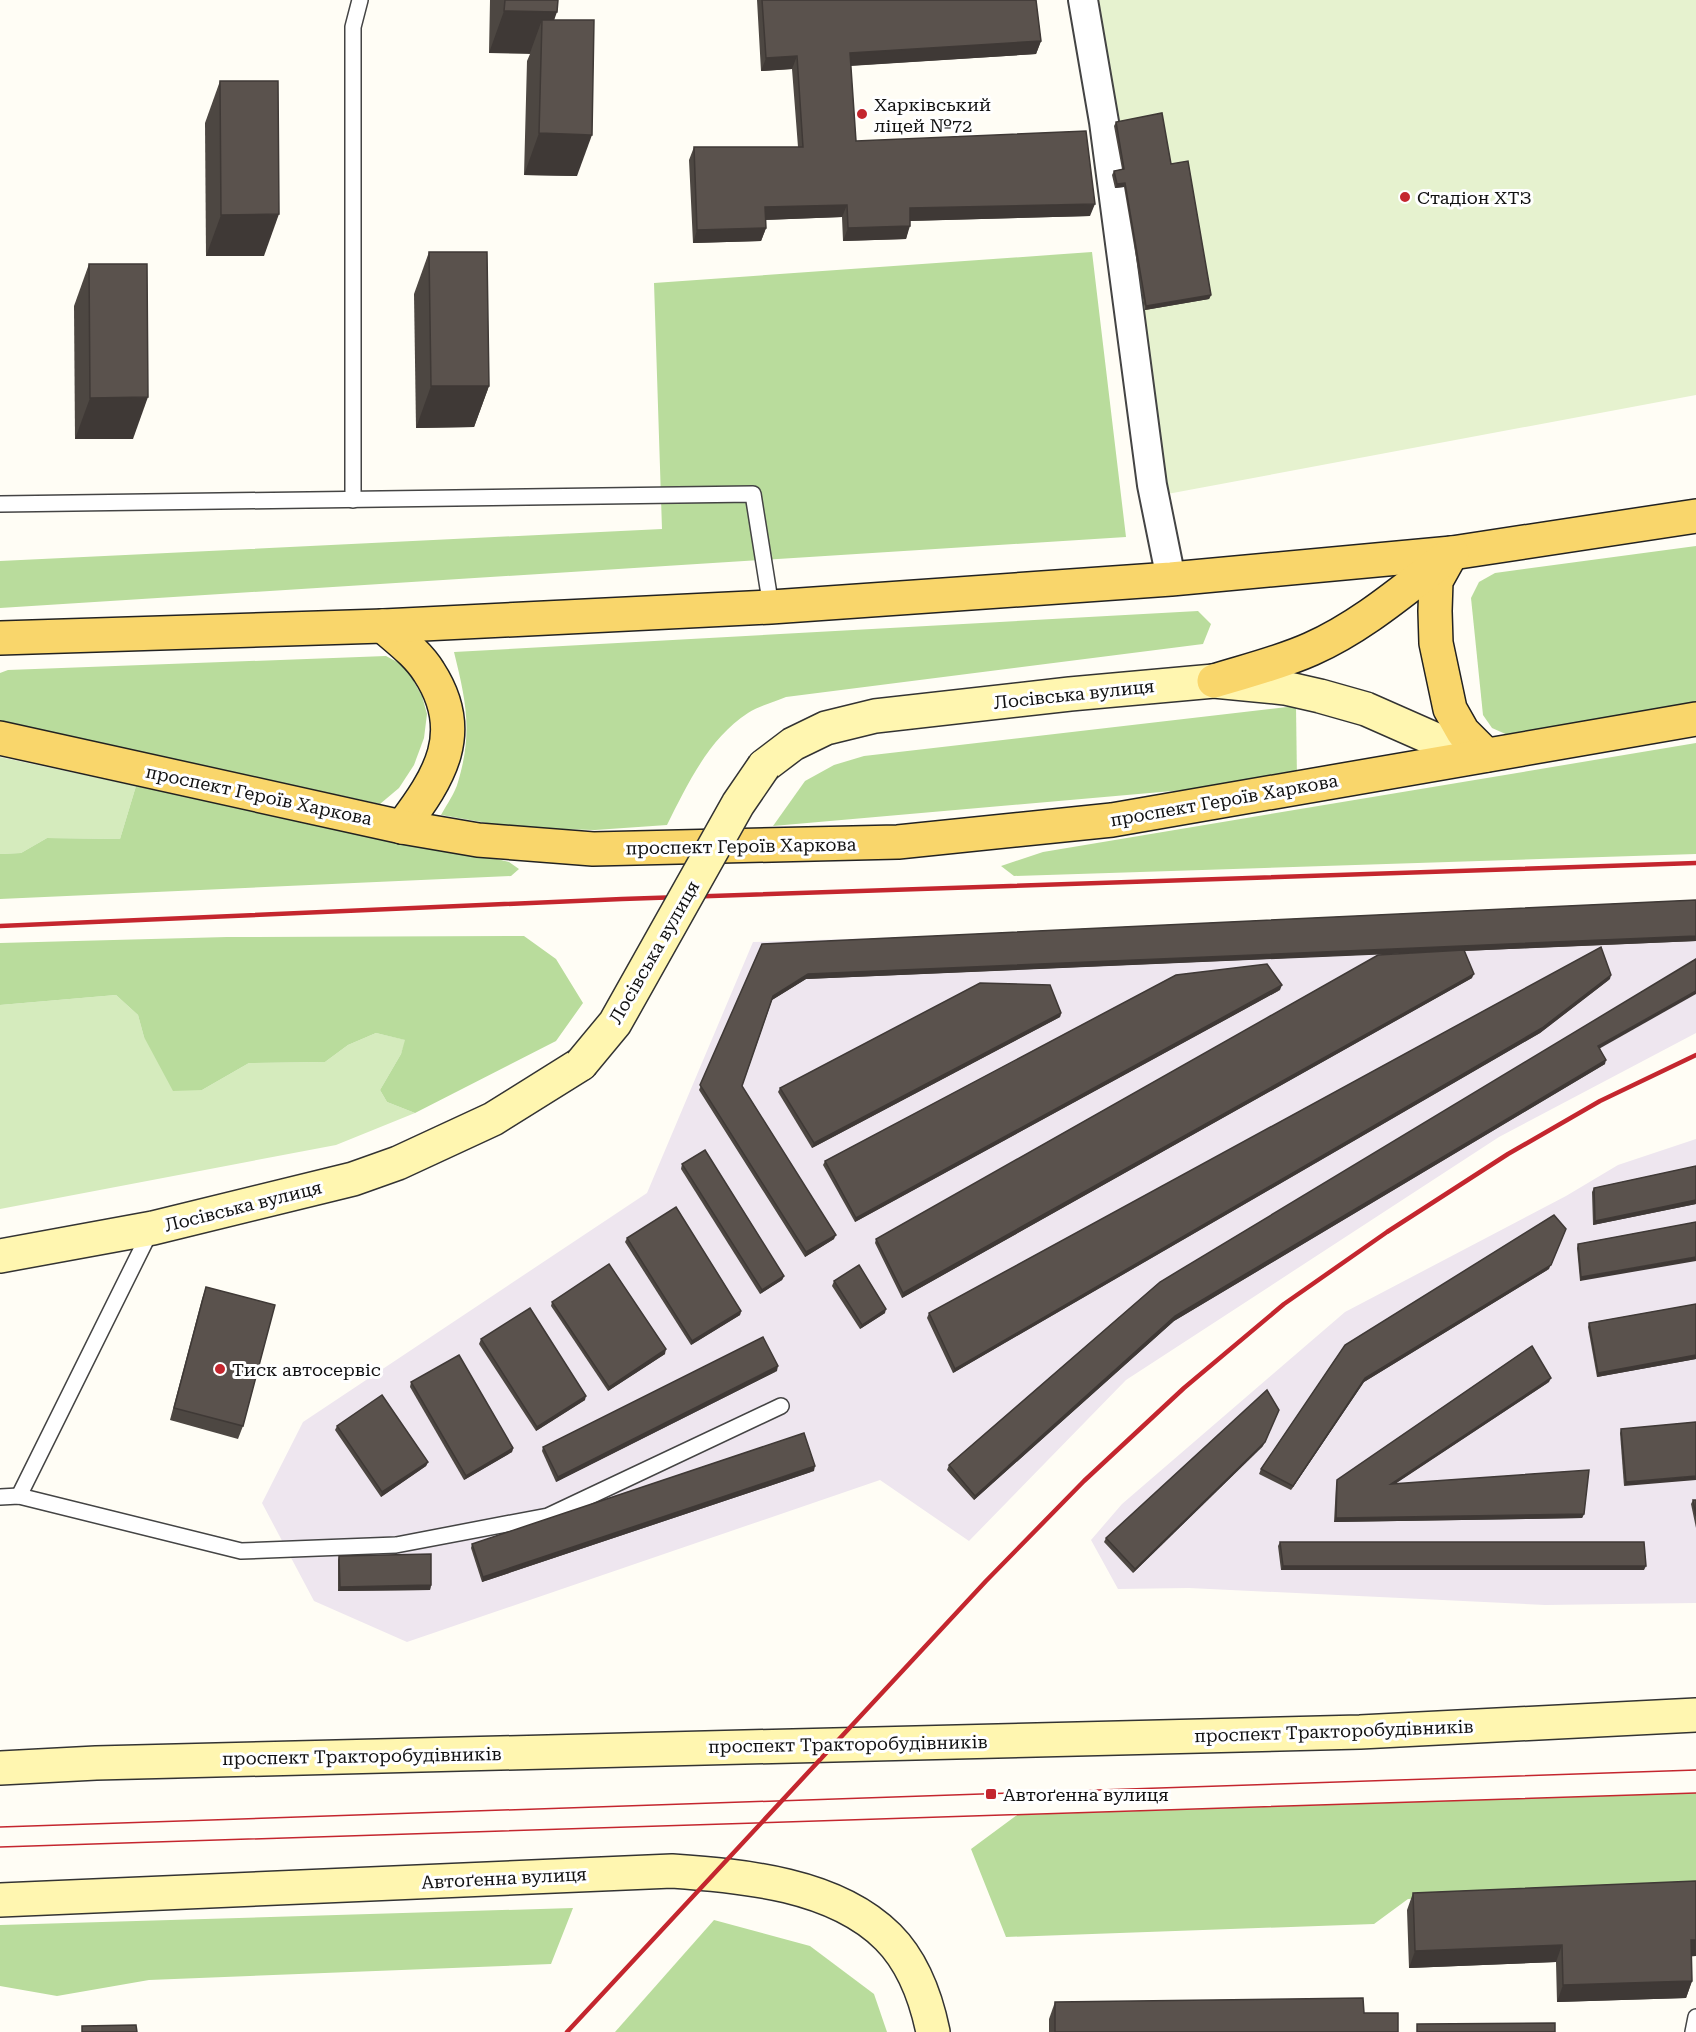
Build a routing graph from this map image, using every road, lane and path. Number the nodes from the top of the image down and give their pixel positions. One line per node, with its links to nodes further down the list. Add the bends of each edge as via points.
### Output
1 (360, 0): 3 (lane, via 353,27)
2 (1083, 0): 7 (street, via 1104,122 1152,485)
3 (353, 500): 4 (lane); 8 (lane, via 753,494)
4 (0, 504)
5 (1696, 516): 6 (main road)
6 (1452, 553): 7 (main road); 13 (main road, via 1339,635 1310,650); 16 (main road, via 1436,581 1436,643 1450,709 1463,732)
7 (1172, 579): 8 (main road)
8 (771, 607): 9 (main road)
9 (383, 626): 10 (main road); 17 (main road, via 429,671 444,701 448,729 445,756 426,795)
10 (51, 635): 11 (main road); 12 (main road)
11 (0, 638)
12 (0, 655)
13 (1214, 681): 16 (main road, Лосівська вулиця, via 1285,688 1320,696 1366,709 1434,740); 18 (main road, Лосівська вулиця, bridge, via 875,716 826,728 793,744 764,766 738,804 615,1023 581,1064 493,1119 398,1163 353,1179)
14 (1696, 719): 16 (main road, проспект Героїв Харкова)
15 (0, 738): 17 (main road, проспект Героїв Харкова)
16 (1485, 755): 17 (main road, проспект Героїв Харкова, via 1112,820 898,842 593,849 478,840)
17 (402, 827)
18 (153, 1228): 19 (main road, Лосівська вулиця); 21 (lane)
19 (0, 1256)
20 (781, 1406): 21 (lane, via 548,1516 396,1545 241,1551)
21 (19, 1496): 22 (lane)
22 (0, 1497)
23 (1696, 1715): 24 (main road, проспект Тракторобудівників, via 1360,1732)
24 (0, 1768)
25 (0, 1900): 27 (main road, Автоґенна вулиця, via 672,1871 726,1876 794,1888 852,1911 871,1923 905,1959 921,1990)
26 (1696, 2017): 28 (lane)
27 (933, 2032)
28 (1693, 2032)

